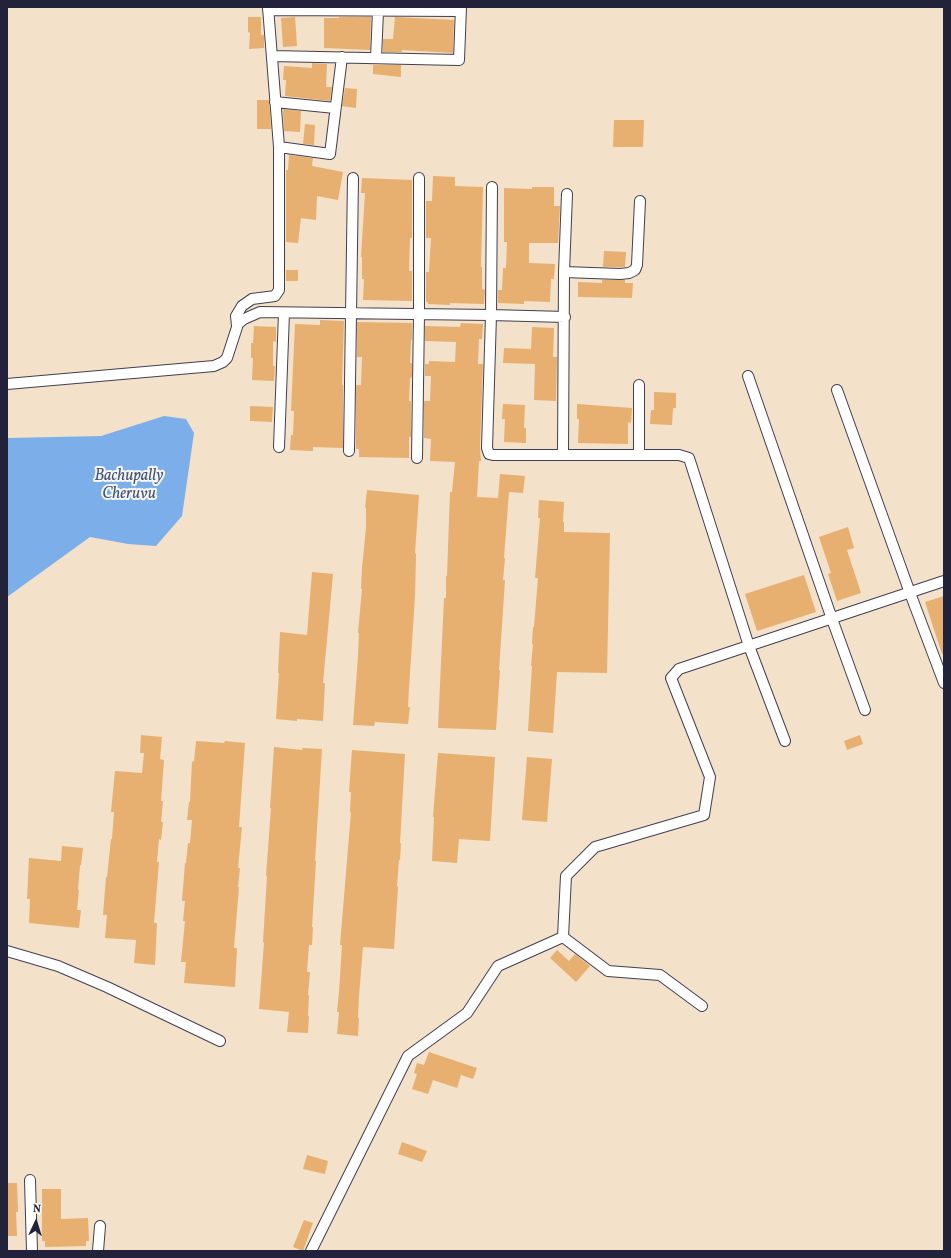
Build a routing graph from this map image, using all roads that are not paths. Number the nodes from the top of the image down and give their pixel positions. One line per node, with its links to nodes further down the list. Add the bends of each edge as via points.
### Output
1 (268, 9): 2 (street); 6 (street)
2 (310, 9): 5 (street)
3 (389, 9): 4 (street); 5 (street)
4 (461, 9): 8 (street, via 459,60)
5 (378, 11): 8 (street)
6 (272, 56): 7 (street); 9 (street)
7 (342, 57): 8 (street); 10 (street)
8 (376, 58)
9 (275, 102): 10 (street); 11 (street)
10 (335, 108): 11 (street, via 330,154)
11 (279, 147): 23 (street, via 279,290 275,296 252,299 242,306 236,316)
12 (354, 178): 19 (street)
13 (419, 178): 20 (street)
14 (492, 187): 21 (street)
15 (566, 194): 17 (street)
16 (640, 201): 17 (street, via 635,270 620,274)
17 (564, 272): 22 (street)
18 (284, 312): 19 (street); 23 (street, via 260,312 244,318); 28 (street)
19 (351, 314): 20 (street); 29 (street)
20 (419, 314): 21 (street); 32 (street)
21 (491, 315): 22 (street); 30 (street, via 487,448 489,454)
22 (565, 317): 30 (street)
23 (237, 326): 25 (street, via 224,362 214,366)
24 (748, 376): 35 (street)
25 (7, 384)
26 (639, 385): 31 (street)
27 (837, 390): 34 (street)
28 (279, 447)
29 (349, 451)
30 (563, 455): 31 (street)
31 (639, 455): 36 (street, via 679,455 689,458)
32 (417, 458)
33 (944, 581): 34 (street)
34 (910, 593): 35 (street); 37 (street)
35 (832, 619): 36 (street); 38 (street)
36 (749, 646): 39 (street); 40 (street, via 679,669 670,678 710,777 704,815 595,847 566,876)
37 (944, 683)
38 (865, 710)
39 (785, 741)
40 (563, 937): 42 (street, via 608,971 660,976); 48 (street, via 498,966 467,1013 408,1056)
41 (7, 951): 43 (street, via 58,966)
42 (702, 1006)
43 (220, 1041)
44 (30, 1180): 46 (street)
45 (100, 1226): 47 (street)
46 (32, 1251)
47 (98, 1251)
48 (311, 1251)

